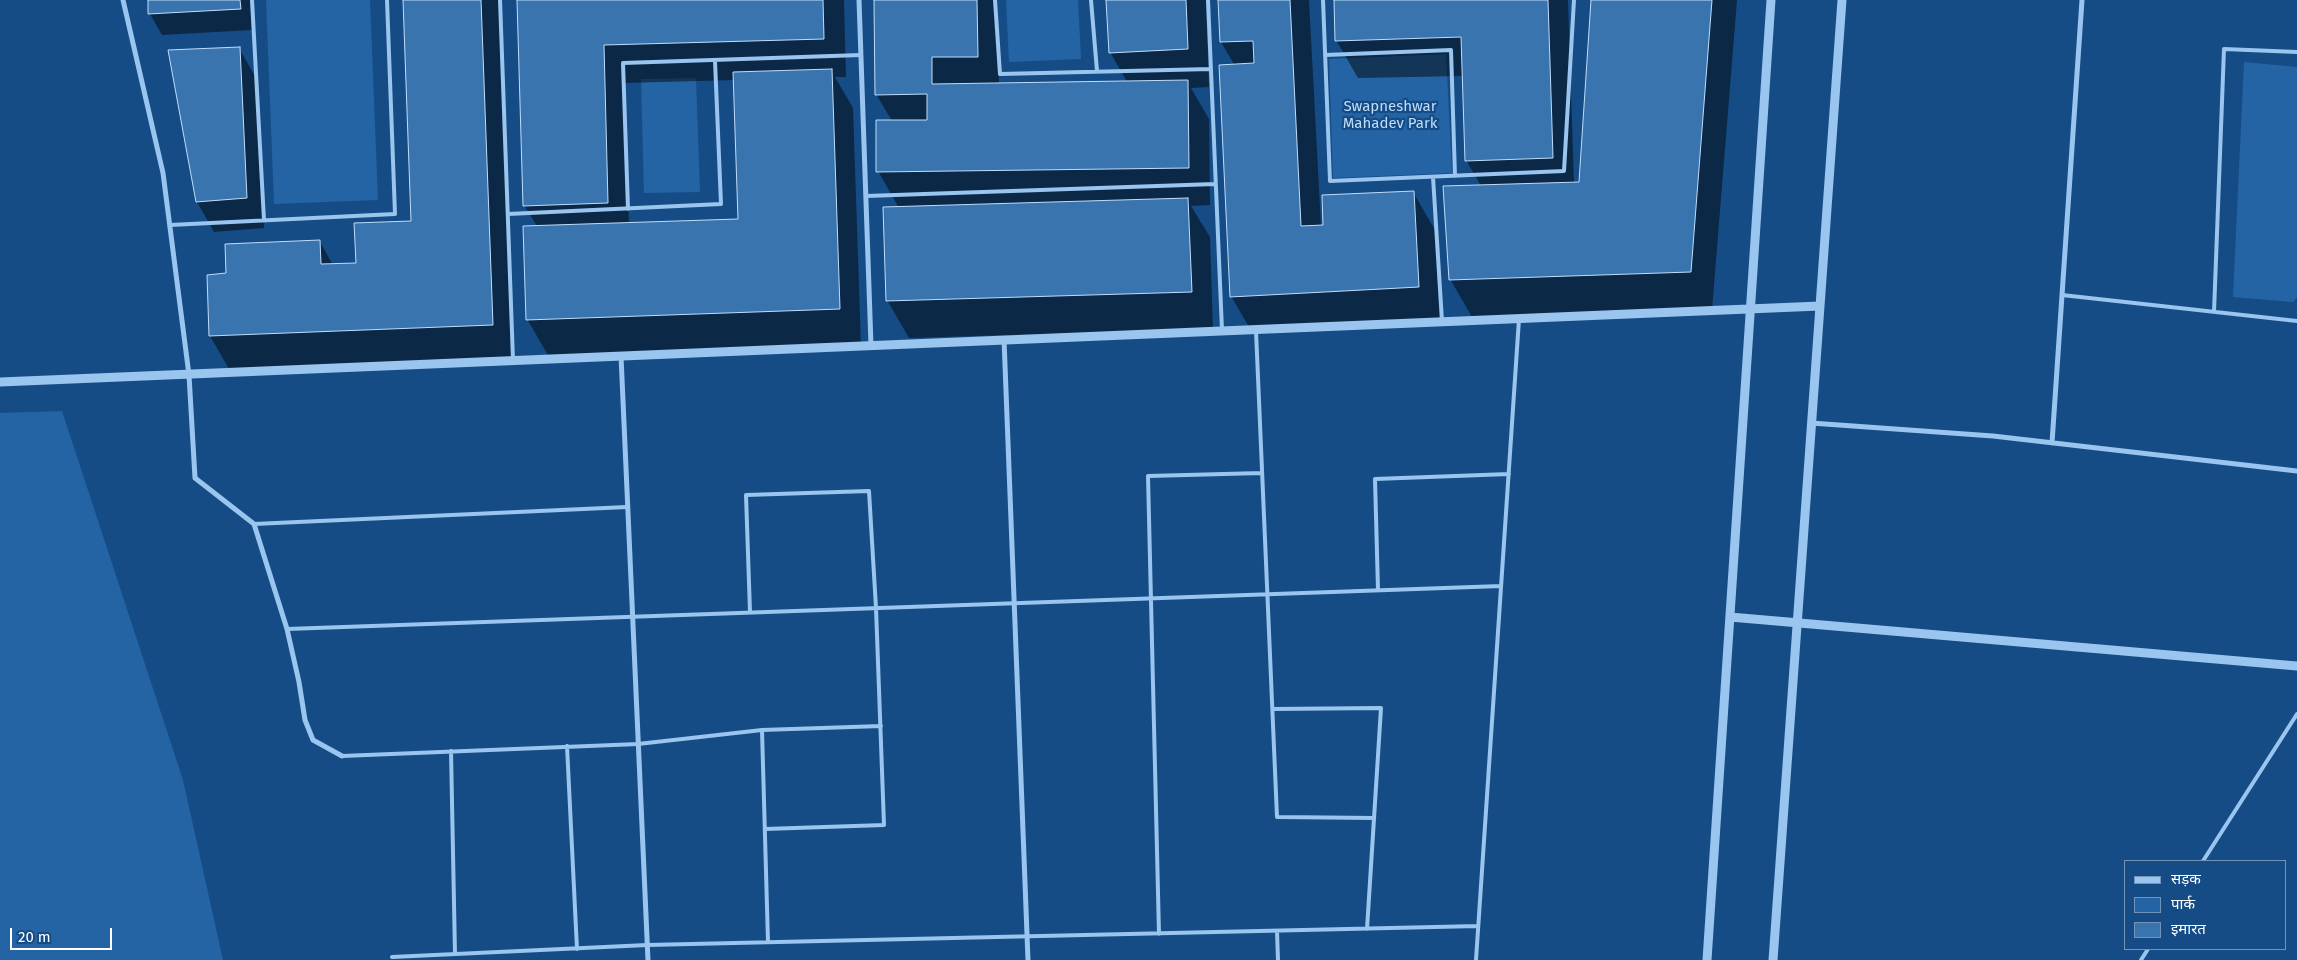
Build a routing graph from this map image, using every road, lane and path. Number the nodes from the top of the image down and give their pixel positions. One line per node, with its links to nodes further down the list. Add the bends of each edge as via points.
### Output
1 (123, 0): 27 (street, via 163,173)
2 (252, 0): 26 (lane)
3 (387, 0): 26 (lane, via 395,214)
4 (500, 0): 25 (lane)
5 (859, 0): 15 (street)
6 (995, 0): 19 (lane, via 1000,74)
7 (1091, 0): 19 (lane)
8 (1208, 0): 18 (lane)
9 (1323, 0): 16 (lane)
10 (1574, 0): 20 (lane, via 1564,171)
11 (1771, 0): 30 (street)
12 (1842, 0): 29 (street)
13 (2082, 0): 28 (street)
14 (2297, 52): 31 (lane, via 2224,49)
15 (861, 56): 17 (lane); 23 (street)
16 (1325, 56): 20 (lane, via 1451,50); 21 (lane, via 1330,181)
17 (715, 61): 24 (lane, via 721,204); 24 (lane, via 623,64)
18 (1211, 69): 19 (lane); 22 (lane)
19 (1096, 71)
20 (1455, 176): 21 (lane)
21 (1433, 177): 33 (lane)
22 (1216, 184): 23 (lane); 36 (lane)
23 (866, 196): 38 (street)
24 (628, 209): 25 (lane)
25 (508, 214): 40 (lane)
26 (264, 220): 27 (lane)
27 (170, 224): 41 (street)
28 (2062, 295): 31 (lane); 44 (street)
29 (1820, 306): 30 (street); 43 (street)
30 (1751, 309): 32 (street); 58 (street)
31 (2214, 312): 34 (lane)
32 (1519, 318): 33 (street); 47 (lane)
33 (1442, 321): 35 (street)
34 (2297, 321)
35 (1256, 329): 36 (street); 46 (lane)
36 (1222, 330): 37 (street)
37 (1004, 339): 38 (street); 54 (street)
38 (871, 345): 39 (street)
39 (621, 356): 40 (street); 48 (street)
40 (513, 360): 41 (street)
41 (189, 375): 42 (street); 49 (street, via 195,478)
42 (0, 382)
43 (1811, 423): 44 (street); 59 (street)
44 (2052, 443): 45 (street)
45 (2297, 471)
46 (1262, 473): 52 (lane); 53 (lane, via 1148,476)
47 (1509, 474): 50 (lane); 51 (lane, via 1375,479)
48 (627, 507): 49 (lane); 57 (street)
49 (254, 524): 60 (street)
50 (1501, 586): 51 (lane); 73 (lane)
51 (1378, 590): 52 (lane)
52 (1268, 594): 53 (lane); 62 (lane)
53 (1152, 598): 54 (lane); 76 (lane)
54 (1014, 602): 55 (lane); 77 (street)
55 (876, 608): 56 (lane); 56 (lane, via 869,492 755,495 746,496); 64 (lane)
56 (750, 612): 57 (lane)
57 (632, 617): 60 (lane); 66 (street)
58 (1730, 617): 59 (street); 87 (street)
59 (1797, 623): 61 (street); 88 (street)
60 (287, 629): 69 (street, via 305,720 313,740)
61 (2297, 666)
62 (1273, 709): 70 (lane, via 1277,816); 70 (lane, via 1381,708)
63 (2297, 714): 72 (lane)
64 (880, 726): 65 (lane); 71 (lane, via 884,825)
65 (762, 730): 66 (lane); 71 (lane)
66 (638, 744): 67 (lane); 79 (street)
67 (567, 746): 68 (lane); 80 (lane)
68 (451, 751): 69 (lane); 81 (lane)
69 (342, 756)
70 (1374, 818): 74 (lane)
71 (765, 829): 78 (lane)
72 (2204, 860)
73 (1478, 926): 74 (lane); 86 (lane)
74 (1367, 929): 75 (lane)
75 (1277, 931): 76 (lane); 85 (lane)
76 (1159, 934): 77 (lane)
77 (1028, 937): 78 (lane); 84 (street)
78 (768, 942): 79 (lane)
79 (647, 945): 80 (lane); 83 (street)
80 (577, 949): 81 (lane)
81 (455, 954): 82 (lane)
82 (392, 956)
83 (648, 960)
84 (1028, 960)
85 (1278, 960)
86 (1476, 960)
87 (1708, 960)
88 (1773, 960)

